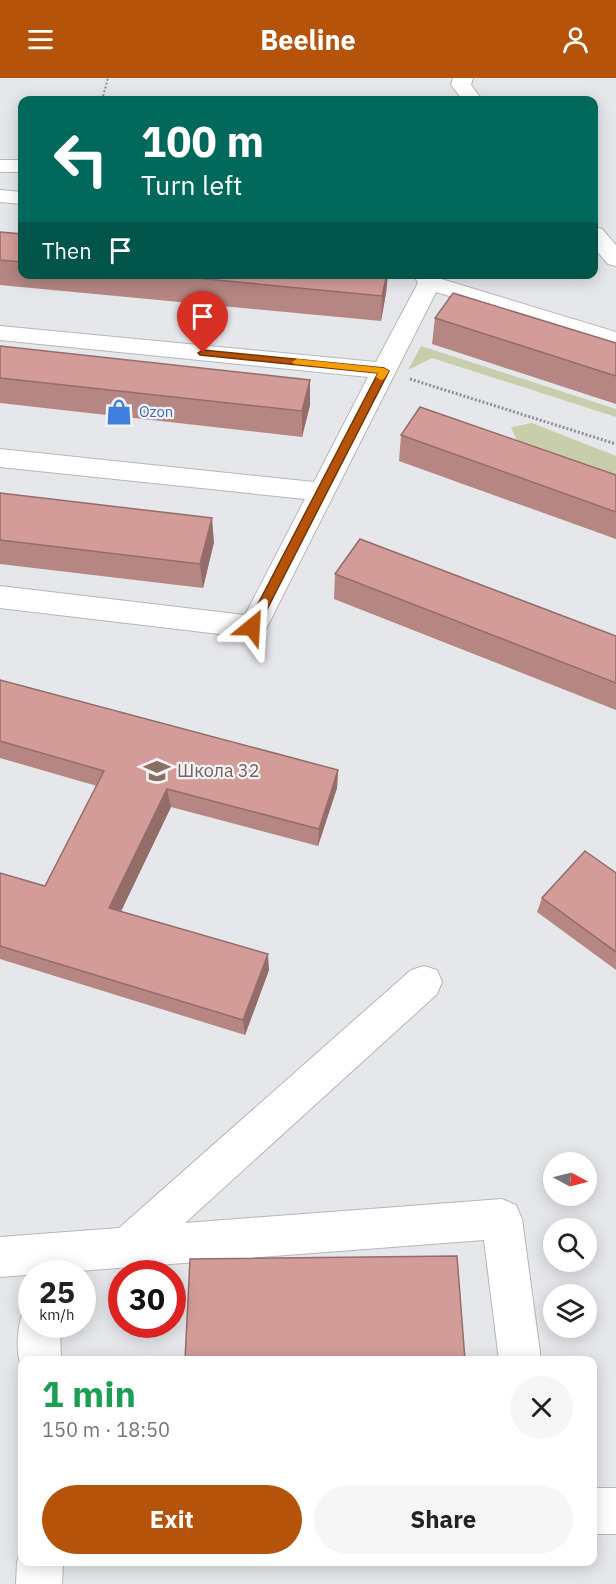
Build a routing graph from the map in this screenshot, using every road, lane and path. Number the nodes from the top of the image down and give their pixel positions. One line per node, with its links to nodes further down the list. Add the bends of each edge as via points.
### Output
1 (108, 78): 3 (path)
2 (463, 78): 4 (street, via 460,85)
3 (103, 96)
4 (470, 96)
5 (0, 165): 6 (street)
6 (18, 166)
7 (0, 196): 8 (street)
8 (18, 198)
9 (598, 239): 11 (street)
10 (598, 259): 12 (street)
11 (616, 259)
12 (616, 264)
13 (427, 279): 15 (street); 16 (street)
14 (0, 333): 16 (street)
15 (616, 340)
16 (384, 371): 17 (path); 19 (street)
17 (616, 444)
18 (0, 458): 19 (street)
19 (322, 492): 20 (street, via 252,627)
20 (0, 597)
21 (424, 982): 22 (street)
22 (128, 1247): 23 (street); 26 (street, via 502,1219)
23 (33, 1260)
24 (39, 1338): 25 (street)
25 (40, 1356)
26 (519, 1356)
27 (40, 1566): 28 (street)
28 (39, 1584)

